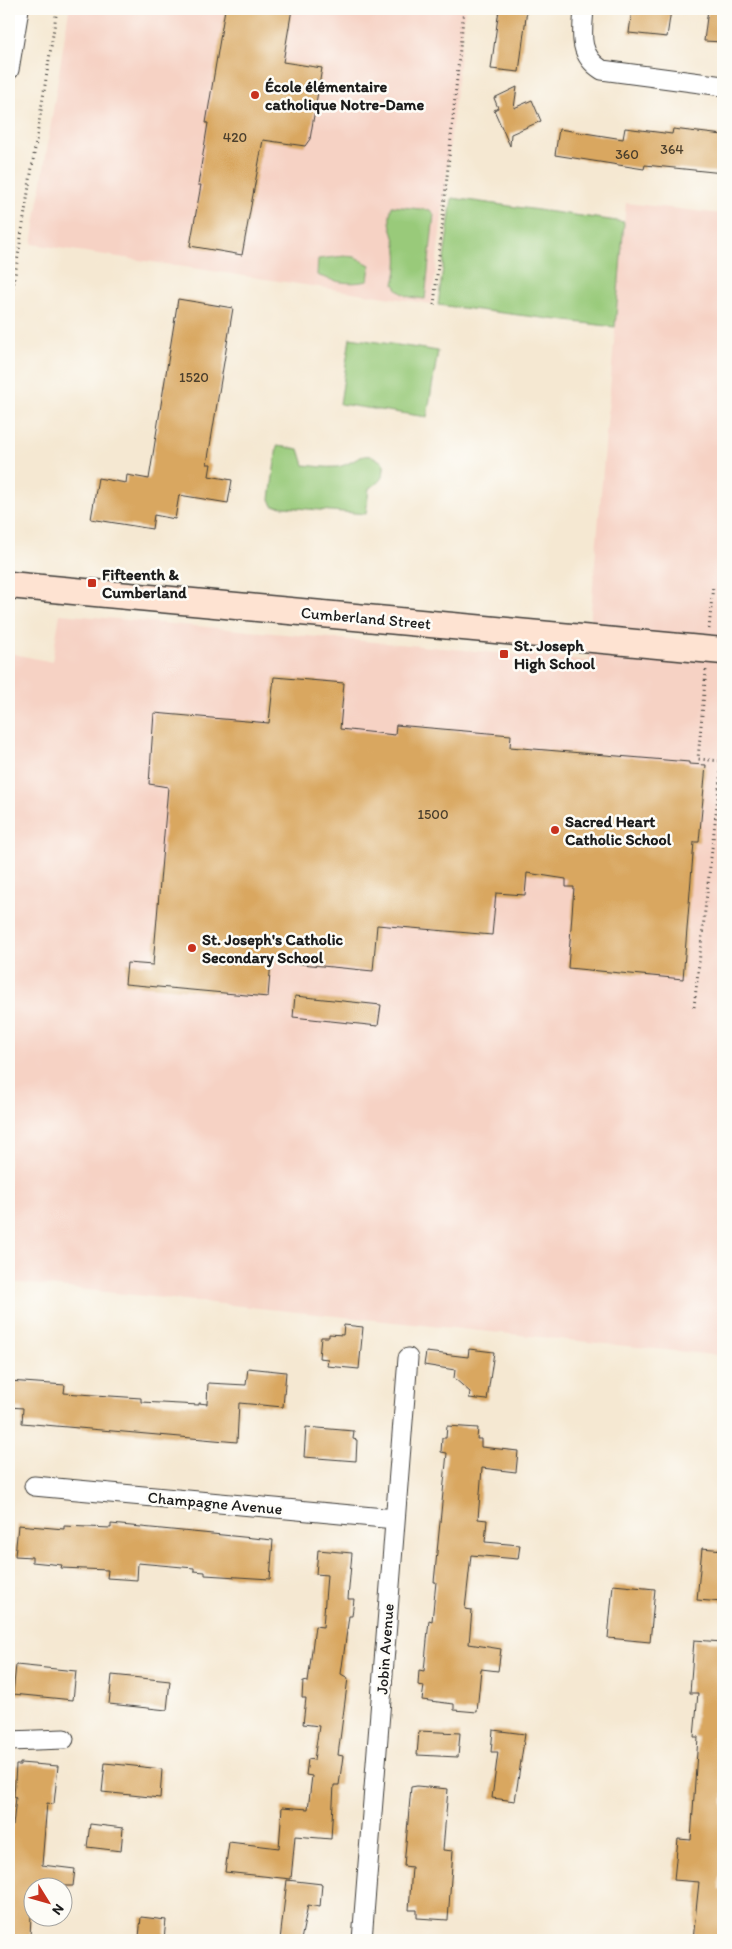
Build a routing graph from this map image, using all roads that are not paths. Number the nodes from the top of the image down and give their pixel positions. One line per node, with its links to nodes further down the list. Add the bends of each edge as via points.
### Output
1 (20, 9): 3 (street)
2 (584, 9): 4 (street, via 584,50 588,59 602,70)
3 (9, 70)
4 (723, 86)
5 (9, 585): 6 (street, Cumberland Street)
6 (715, 650)
7 (408, 1358): 9 (street, Jobin Avenue)
8 (34, 1486): 9 (street, Champagne Avenue)
9 (395, 1520): 12 (street, Jobin Avenue)
10 (64, 1739): 11 (street)
11 (9, 1741)
12 (362, 1940)

